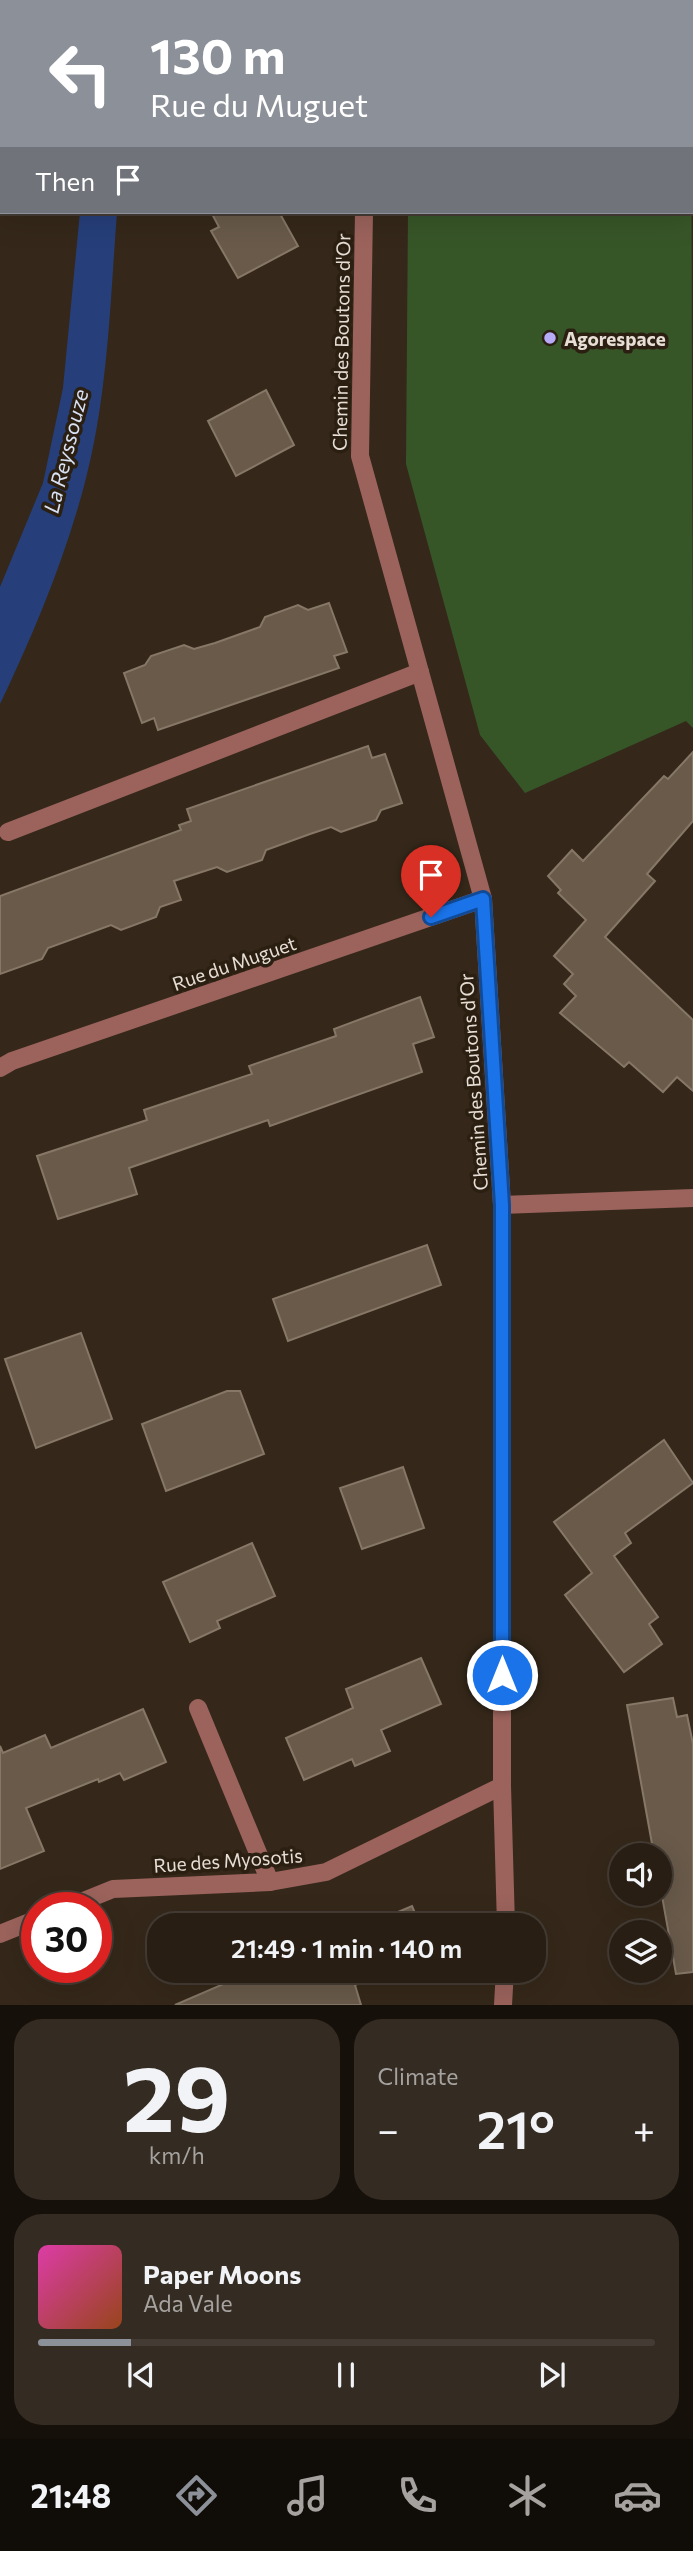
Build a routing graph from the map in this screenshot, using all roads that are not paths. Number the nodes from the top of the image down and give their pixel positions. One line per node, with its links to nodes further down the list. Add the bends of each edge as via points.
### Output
1 (364, 214): 2 (street, Chemin des Boutons d'Or, via 360,456)
2 (420, 673): 3 (street); 4 (street, Chemin des Boutons d'Or)
3 (8, 831)
4 (483, 899): 5 (street, Rue du Muguet); 7 (street, Chemin des Boutons d'Or)
5 (0, 1068)
6 (693, 1198): 7 (street)
7 (502, 1205): 9 (street, Chemin des Boutons d'Or)
8 (198, 1708): 10 (street)
9 (502, 1786): 10 (street, Rue des Myosotis, via 326,1872); 12 (street, Chemin des Boutons d'Or)
10 (270, 1882): 11 (street, Rue des Myosotis)
11 (106, 1892)
12 (506, 1913)
13 (21, 1925): 14 (street)
14 (0, 1934)
15 (504, 1983): 16 (street)
16 (503, 2005)

